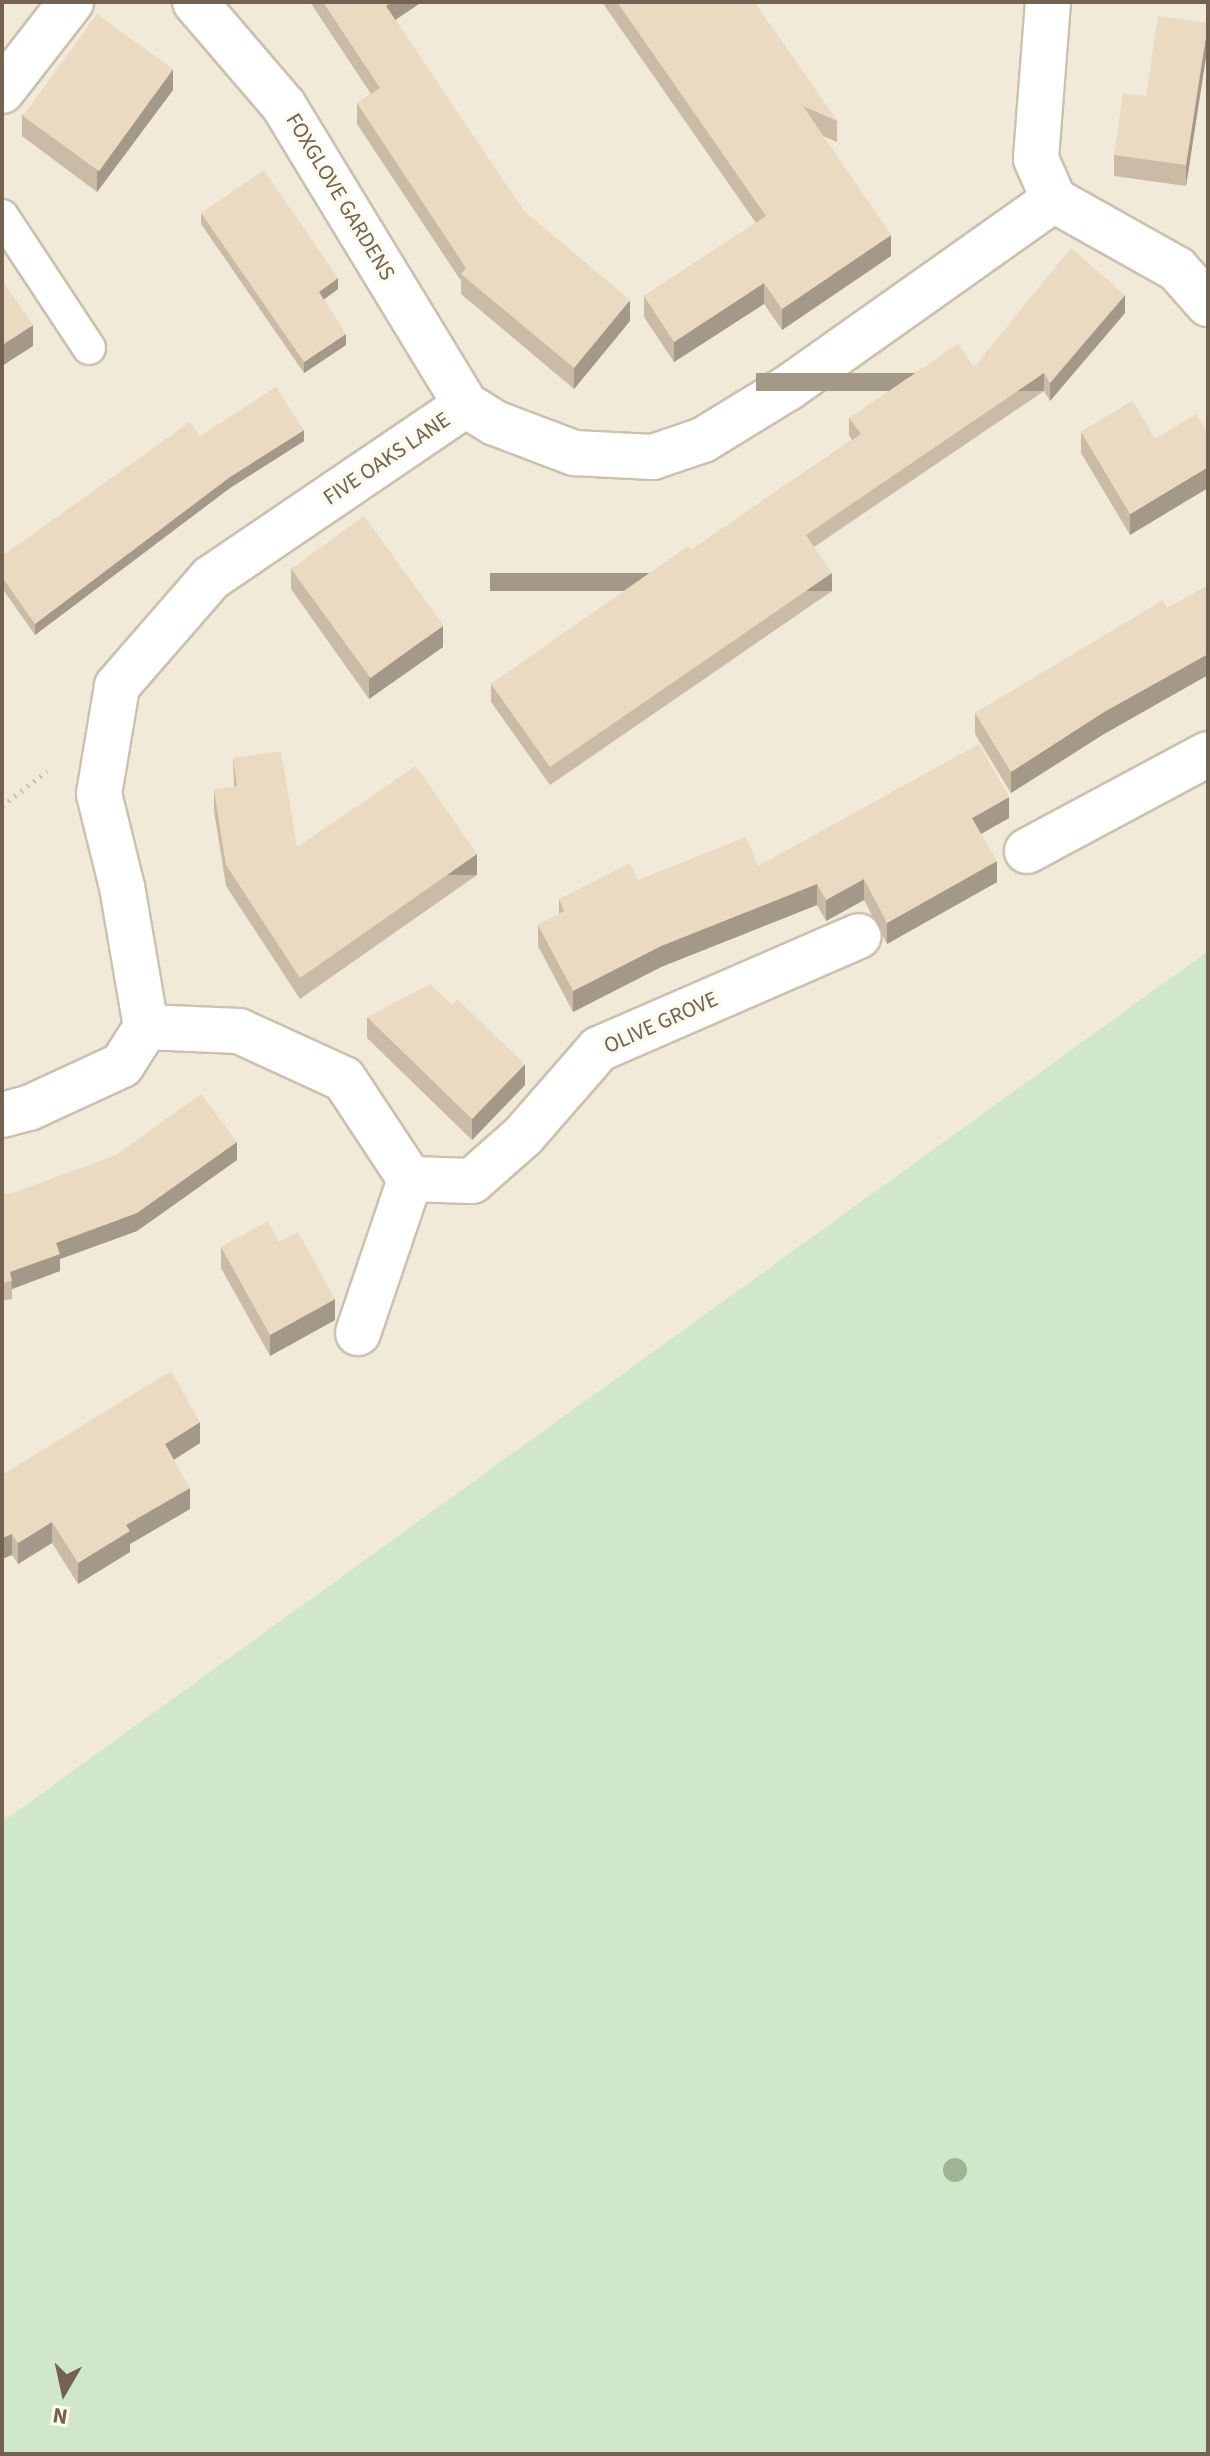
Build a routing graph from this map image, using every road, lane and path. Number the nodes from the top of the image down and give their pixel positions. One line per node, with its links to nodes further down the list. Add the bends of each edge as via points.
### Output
1 (71, 2): 4 (street)
2 (195, 2): 9 (street, FOXGLOVE GARDENS, via 284,106)
3 (1048, 2): 5 (street, via 1036,159)
4 (2, 91)
5 (1054, 200): 7 (street, via 1177,269); 9 (street, FIVE OAKS LANE, via 788,388 703,440 653,457 574,453 495,423)
6 (2, 216): 8 (lane)
7 (1208, 304)
8 (89, 348)
9 (466, 405): 13 (street, FIVE OAKS LANE, via 211,578 117,686 99,794 122,887)
10 (1208, 754): 11 (street)
11 (1027, 851)
12 (859, 936): 15 (street, OLIVE GROVE, via 599,1049 523,1136 472,1181)
13 (146, 1027): 14 (street, via 122,1065); 15 (street, via 239,1031 344,1079)
14 (2, 1115)
15 (410, 1179): 16 (street)
16 (358, 1333)

